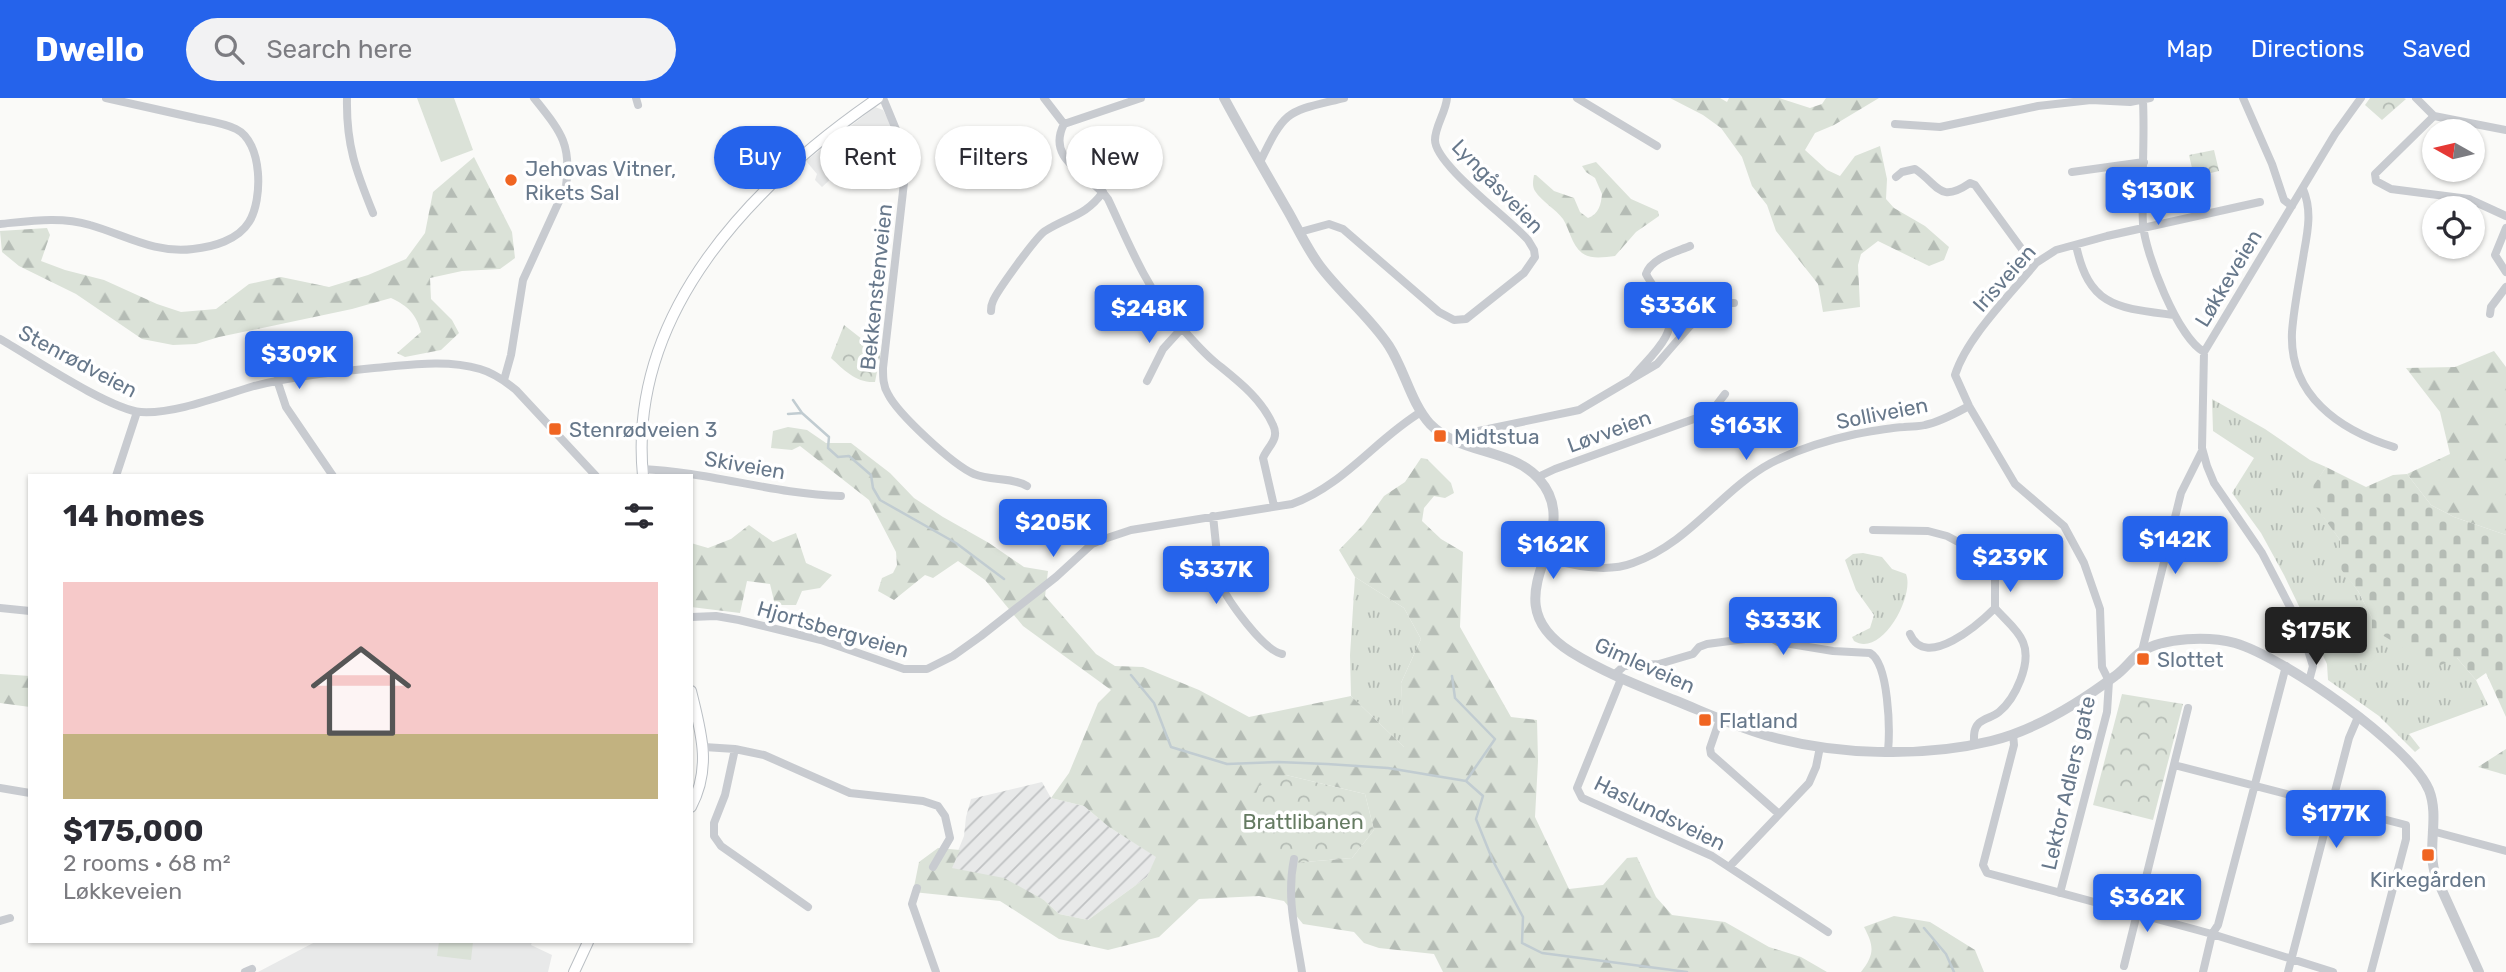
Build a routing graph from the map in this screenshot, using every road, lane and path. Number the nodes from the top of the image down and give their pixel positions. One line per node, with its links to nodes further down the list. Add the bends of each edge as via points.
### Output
1 (106, 98): 31 (street, via 212,122 242,134 255,155 258,175 258,196 248,224 224,242 180,250 147,246 68,220)
2 (347, 98): 29 (street, via 347,135)
3 (534, 98): 49 (street, via 563,139 566,186 523,280)
4 (878, 98): 58 (main road, via 823,137 773,184 718,244 689,284 652,370 643,424)
5 (883, 98): 65 (street, Bekkenstenveien, via 907,156 883,368 885,388 899,409 952,461 978,475)
6 (1044, 98): 17 (street)
7 (1141, 98): 17 (street)
8 (1224, 98): 21 (street)
9 (1344, 98): 21 (street, via 1291,113 1275,130)
10 (1447, 98): 34 (street, Lyngåsveien, via 1436,147 1461,179 1528,240 1535,257 1524,273 1466,319 1454,320 1343,229 1329,224)
11 (1577, 98): 20 (street)
12 (2243, 98): 28 (street, via 2284,200)
13 (2361, 98): 25 (street, Løkkeveien)
14 (2416, 98): 16 (street)
15 (2147, 99): 18 (street, via 2038,106 1940,127); 22 (street)
16 (2434, 116): 19 (street); 30 (street, via 2375,174 2376,181 2391,189 2469,199)
17 (1064, 124): 26 (street, via 1059,138 1063,156)
18 (1895, 124)
19 (2506, 130)
20 (1657, 146)
21 (1260, 162): 34 (street)
22 (2144, 162): 23 (street); 32 (street)
23 (2072, 172)
24 (1896, 177): 37 (street, via 1915,169 1933,186 1952,194 1970,183 1975,185)
25 (2303, 189): 28 (street, Løkkeveien); 56 (street, via 2309,202 2308,222 2292,331 2298,373 2307,392 2325,410 2345,425)
26 (1103, 192): 41 (street, via 1076,217 1038,236 995,297); 44 (street, via 1161,302)
27 (2260, 202): 32 (street, Irisveien)
28 (2292, 206): 46 (street, Løkkeveien)
29 (373, 213)
30 (2506, 216)
31 (0, 224)
32 (2143, 227): 35 (street, Irisveien); 43 (street)
33 (2506, 228): 38 (street, via 2495,255)
34 (1300, 232): 54 (street, via 1323,270 1386,342)
35 (2076, 245): 37 (street, Irisveien, via 2049,253); 43 (street, via 2091,284 2111,304)
36 (1690, 246): 47 (street, via 1648,268 1646,274 1671,314 1670,327)
37 (2036, 263): 52 (street, Irisveien, via 1959,363 1955,375)
38 (2506, 272)
39 (2506, 287): 42 (street)
40 (1734, 303): 47 (street, via 1702,317 1657,364)
41 (991, 312)
42 (2490, 314)
43 (2174, 315): 46 (street, via 2196,348)
44 (1182, 328): 50 (street, via 1163,349); 67 (street, via 1214,362 1244,384 1274,426 1275,440 1263,458)
45 (0, 339): 53 (street, Stenrødveien, via 106,400)
46 (2204, 352): 57 (street, Løkkeveien)
47 (1632, 379): 55 (street, via 1579,410 1464,434)
48 (277, 380): 49 (street, Stenrødveien, via 430,363 480,369); 53 (street, Stenrødveien, via 170,409); 60 (street, via 286,407)
49 (504, 380): 61 (street, Stenrødveien)
50 (1147, 381)
51 (1726, 394): 64 (street, Løvveien, via 1705,415)
52 (1969, 405): 70 (street, Solliveien, via 1925,426 1855,435 1770,463 1679,538 1635,563 1607,568); 80 (street, Irisveien, via 2015,484 2055,516 2071,536 2100,609 2102,667)
53 (138, 412): 59 (street)
54 (1421, 412): 55 (street); 67 (street, Hjortsbergveien, via 1328,486 1302,500)
55 (1457, 443): 64 (street, via 1522,465)
56 (2394, 447)
57 (2202, 448): 76 (street, via 2181,493); 81 (street, Løkkeveien, via 2214,483 2262,553 2301,628 2313,666)
58 (643, 472): 62 (street, Skiveien)
59 (117, 474)
60 (332, 474)
61 (594, 474)
62 (668, 474)
63 (693, 476): 66 (street, Skiveien)
64 (1538, 477): 70 (street, Gimleveien, via 1552,504 1554,520)
65 (1027, 485)
66 (841, 496)
67 (1274, 506): 68 (street, Hjortsbergveien)
68 (1213, 516): 74 (street, Hjortsbergveien, via 1131,530 1092,544 981,636 927,669 904,669 821,640 739,620); 77 (street, via 1224,593 1261,641)
69 (1873, 530): 72 (street, via 1940,533 1962,544 1996,578)
70 (1544, 558): 79 (street, Gimleveien, via 1535,591 1540,624 1552,639)
71 (0, 608): 73 (street)
72 (1995, 608): 75 (street, via 1971,631 1947,644 1920,645); 87 (street, via 2019,634 2026,659 2009,702 1979,723)
73 (28, 611)
74 (693, 617)
75 (1910, 634)
76 (2142, 651): 78 (street, Gimleveien, via 2208,638 2256,650); 80 (street, Gimleveien)
77 (1282, 654)
78 (2286, 666): 81 (street, Gimleveien); 93 (street)
79 (1618, 677): 85 (street, Gimleveien); 91 (street, via 1624,667 1666,662 1693,654 1707,644 1768,636 1778,642 1870,653 1878,663 1887,701); 102 (street, Haslundsveien, via 1578,793)
80 (2109, 681): 86 (street, Gimleveien, via 2039,724); 105 (street, Lektor Adlers gate, via 2107,712)
81 (2309, 681): 84 (street, Gimleveien)
82 (693, 700): 88 (main road)
83 (2188, 708): 92 (street)
84 (2358, 717): 97 (street); 99 (street, Gimleveien, via 2410,761 2428,787)
85 (1720, 719): 89 (street, Gimleveien, via 1766,736); 98 (street, via 1711,754)
86 (2013, 734): 87 (street, Gimleveien); 105 (street, via 1983,865 1986,873)
87 (1974, 744): 91 (street, Gimleveien)
88 (704, 747): 90 (street); 96 (main road, via 701,781)
89 (1820, 747): 91 (street, Gimleveien); 98 (street, via 1809,783)
90 (735, 748): 103 (street, via 764,755 850,793 938,806 950,838); 106 (street, via 713,836)
91 (1888, 751)
92 (2174, 765): 93 (street); 107 (street)
93 (2254, 785): 97 (street); 111 (street)
94 (0, 788): 95 (street)
95 (28, 793)
96 (693, 802)
97 (2332, 805): 113 (street); 121 (street, via 2406,825)
98 (1779, 814): 102 (street)
99 (2432, 831): 100 (street); 122 (street, Gimleveien, via 2431,864)
100 (2506, 851)
101 (1294, 859): 117 (street, via 1290,882 1293,927)
102 (1730, 866): 110 (street, Haslundsveien)
103 (933, 867)
104 (917, 888): 116 (street, via 912,904)
105 (2060, 893): 107 (street)
106 (808, 908)
107 (2138, 913): 111 (street); 114 (street)
108 (10, 918): 109 (street)
109 (0, 921)
110 (1828, 932)
111 (2212, 934): 113 (street); 118 (street)
112 (588, 943): 115 (main road)
113 (2292, 957): 119 (street); 120 (street)
114 (2124, 966)
115 (574, 972)
116 (936, 972)
117 (1302, 972)
118 (2203, 972)
119 (2288, 972)
120 (2333, 972)
121 (2371, 972)
122 (2479, 972)

